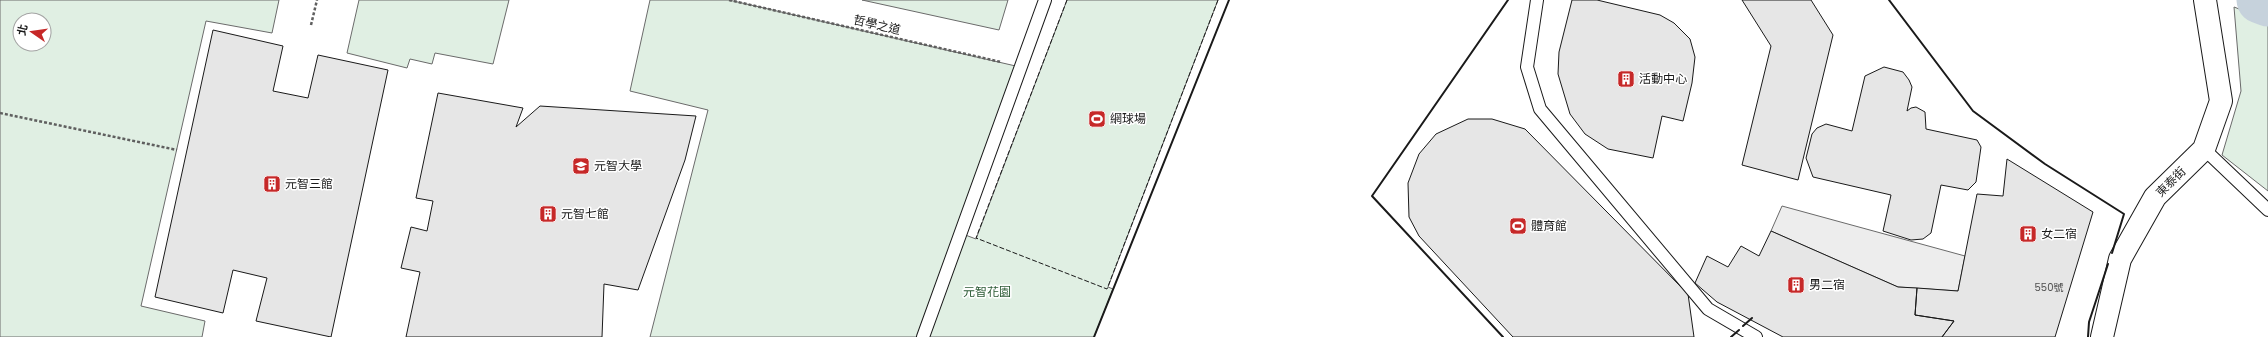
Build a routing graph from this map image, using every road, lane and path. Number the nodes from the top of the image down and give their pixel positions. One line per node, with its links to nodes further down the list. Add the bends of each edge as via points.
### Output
1 (317, 0): 6 (path)
2 (729, 0): 7 (path, 哲學之道)
3 (1045, 0): 7 (lane)
4 (1537, 0): 13 (lane, via 1527,67 1540,109 1708,309)
5 (2205, 0): 9 (street, 東泰街, via 2221,101)
6 (311, 26)
7 (1020, 67): 12 (lane)
8 (0, 113): 10 (path)
9 (2204, 149): 11 (lane); 14 (street, 東泰街, via 2155,197 2120,259)
10 (176, 150)
11 (2268, 210)
12 (923, 337)
13 (1756, 337)
14 (2102, 337)

